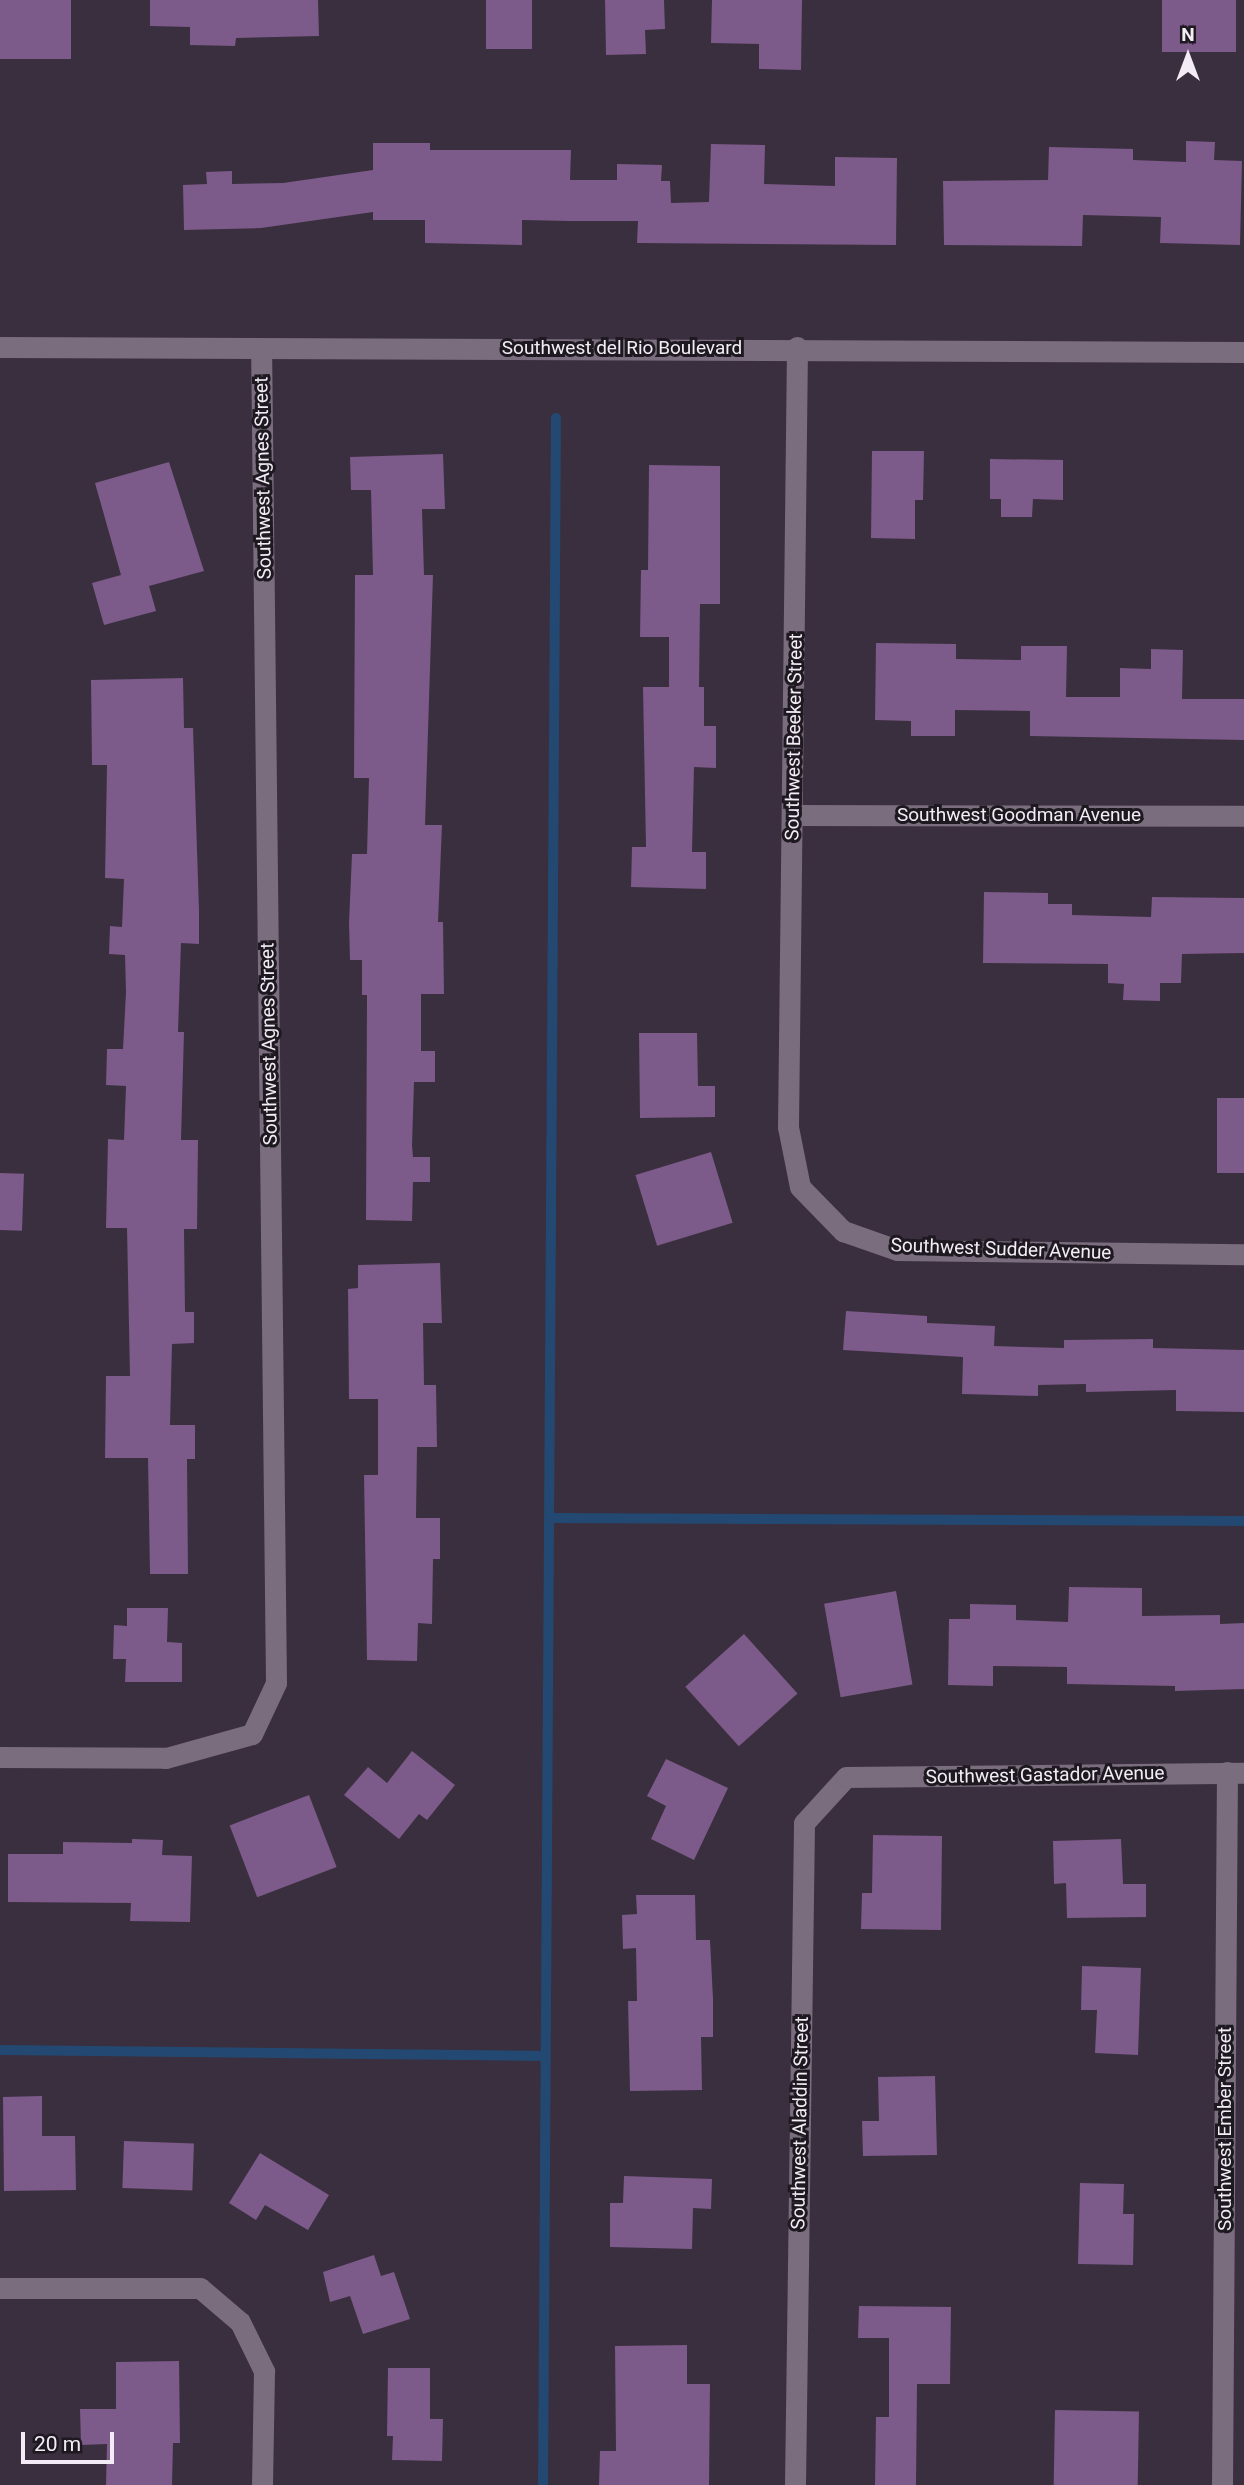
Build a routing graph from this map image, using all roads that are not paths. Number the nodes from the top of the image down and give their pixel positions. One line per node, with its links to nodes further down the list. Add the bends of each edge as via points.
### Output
1 (0, 347): 3 (street, Southwest del Rio Boulevard)
2 (797, 347): 3 (street, Southwest del Rio Boulevard); 4 (street, Southwest del Rio Boulevard); 5 (street, Southwest Beeker Street)
3 (261, 350): 9 (street, Southwest Agnes Street, via 276,1683 252,1734 166,1758)
4 (1244, 352)
5 (793, 815): 6 (street, Southwest Goodman Avenue); 7 (street, Southwest Beeker Street)
6 (1244, 816)
7 (788, 1127): 8 (street, Southwest Sudder Avenue, via 800,1187 836,1225 868,1242 937,1252)
8 (1244, 1254)
9 (0, 1756)
10 (1236, 1772): 11 (street, Southwest Gastador Avenue); 15 (street, Southwest Ember Street)
11 (846, 1777): 14 (street, Southwest Aladdin Street, via 804,1823)
12 (0, 2288): 13 (street, via 200,2288 240,2322 264,2371)
13 (262, 2485)
14 (795, 2485)
15 (1222, 2485)

